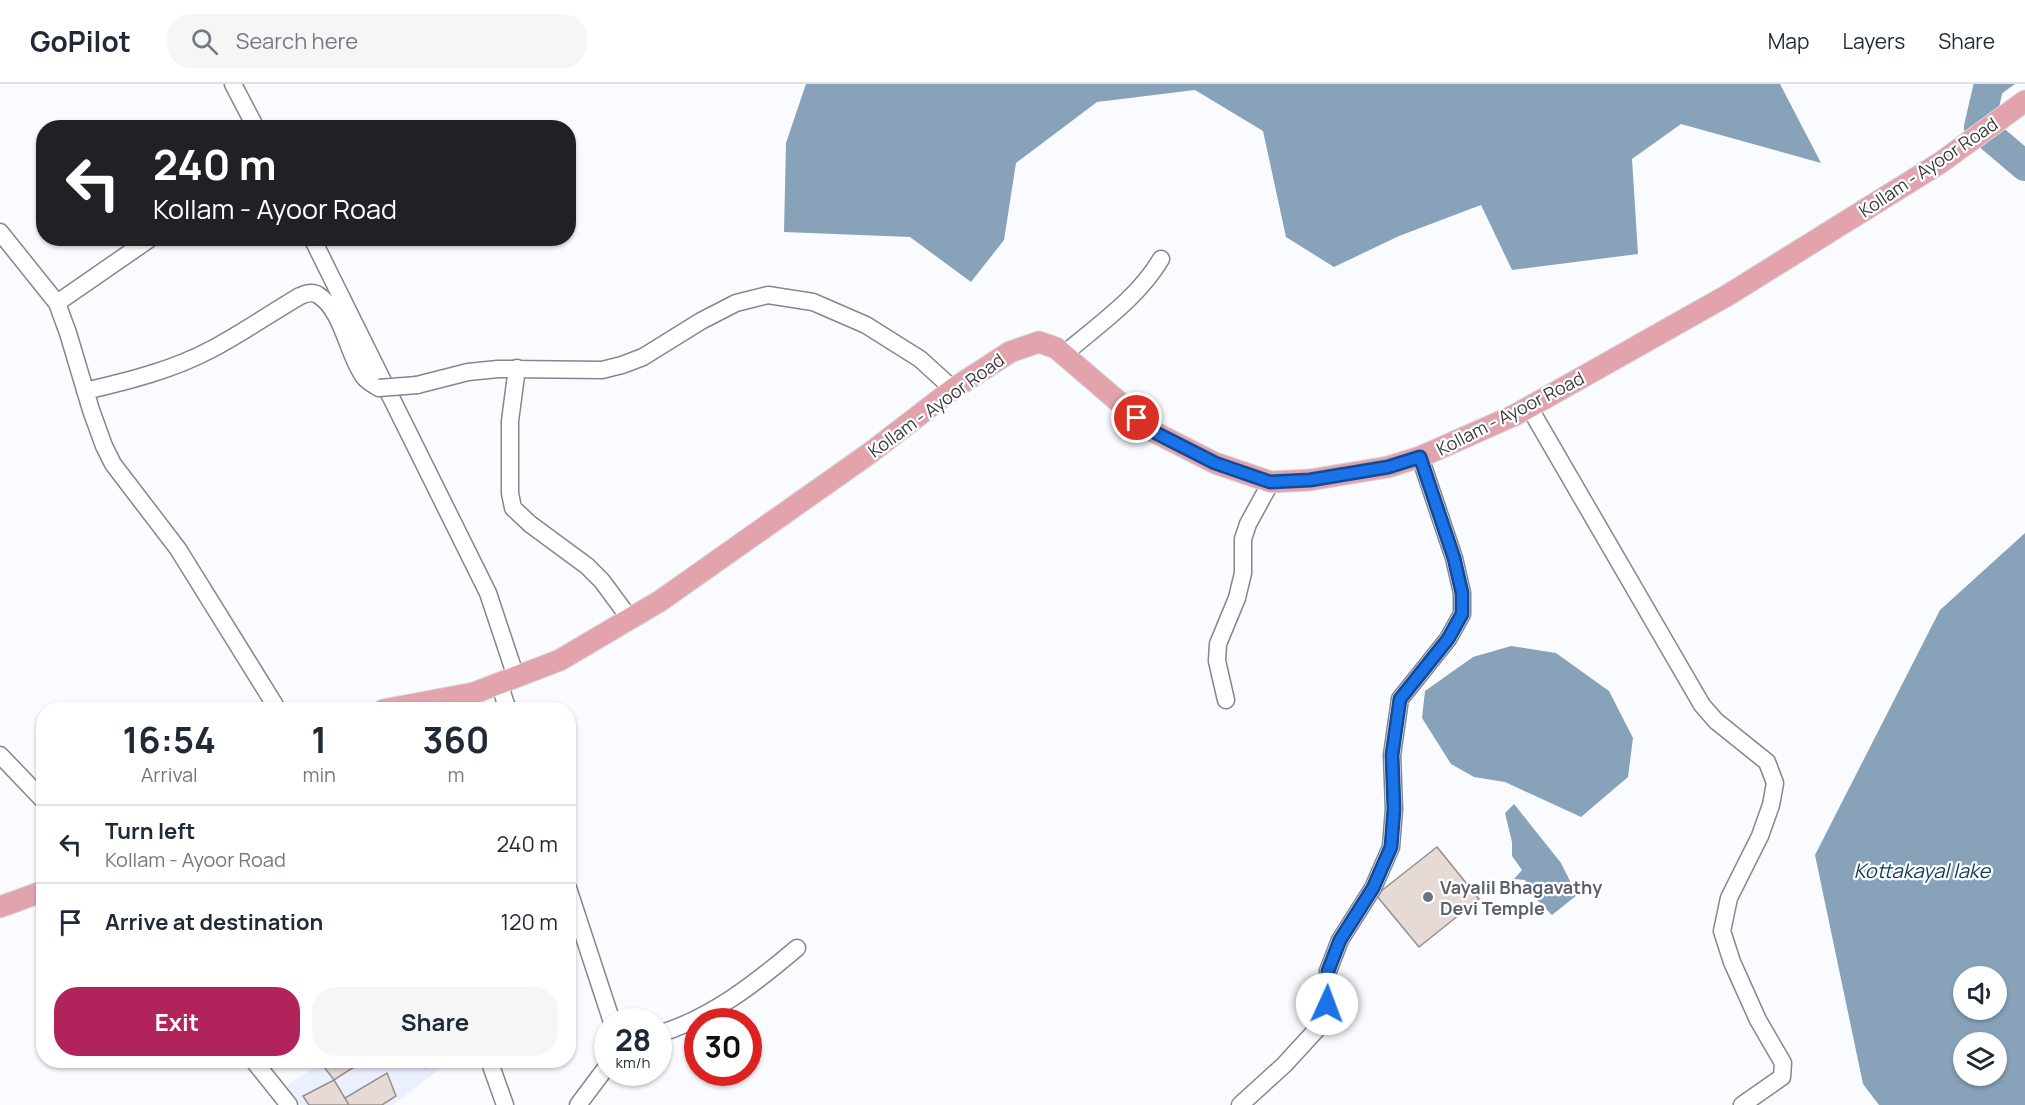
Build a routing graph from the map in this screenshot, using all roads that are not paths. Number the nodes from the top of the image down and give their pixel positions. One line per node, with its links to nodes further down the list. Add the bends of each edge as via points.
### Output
1 (233, 84): 3 (street)
2 (2025, 100): 13 (main road, Kollam - Ayoor Road, via 1940,163 1728,295)
3 (252, 120)
4 (0, 232): 8 (street)
5 (139, 246): 8 (street)
6 (316, 246): 17 (street, via 488,593)
7 (1161, 259): 9 (street, via 1134,295)
8 (57, 303): 12 (street)
9 (1064, 355): 11 (main road, Kollam - Ayoor Road, via 1039,342 1025,346); 15 (main road, Kollam - Ayoor Road, via 1154,432 1215,463)
10 (516, 368): 11 (street, via 602,370 622,365 643,357 736,303 768,295 813,302 866,325 920,359); 12 (street, bridge, via 379,388 365,379 336,316 311,292 183,363); 16 (street, via 510,421 513,508 587,566)
11 (953, 389): 16 (main road, Kollam - Ayoor Road, via 870,453)
12 (85, 391): 19 (street, via 113,464 178,549)
13 (1529, 407): 14 (main road, Kollam - Ayoor Road); 37 (street, via 1702,705 1767,762 1775,783 1760,836 1729,898 1722,931 1758,1020 1783,1063 1782,1077)
14 (1420, 457): 15 (main road, Kollam - Ayoor Road, via 1388,467 1310,480); 36 (street, via 1454,558 1462,614 1448,639 1400,699 1392,755 1391,847 1373,888 1336,951 1328,971 1327,1004 1318,1028)
15 (1270, 482): 18 (street, via 1243,539 1243,573 1218,644 1217,661)
16 (630, 619): 17 (main road, Kollam - Ayoor Road, via 560,660)
17 (508, 680): 20 (main road, Kollam - Ayoor Road, via 474,693); 21 (street)
18 (1226, 699)
19 (273, 702)
20 (426, 702)
21 (508, 702)
22 (0, 755): 23 (street)
23 (36, 793)
24 (36, 894): 25 (main road)
25 (0, 907)
26 (576, 912): 28 (street)
27 (797, 948): 29 (street, via 728,1000)
28 (607, 1008)
29 (672, 1029)
30 (258, 1068): 33 (street)
31 (492, 1068): 34 (street)
32 (594, 1084): 35 (street)
33 (280, 1102)
34 (505, 1105)
35 (578, 1105)
36 (1240, 1105)
37 (1742, 1105)

